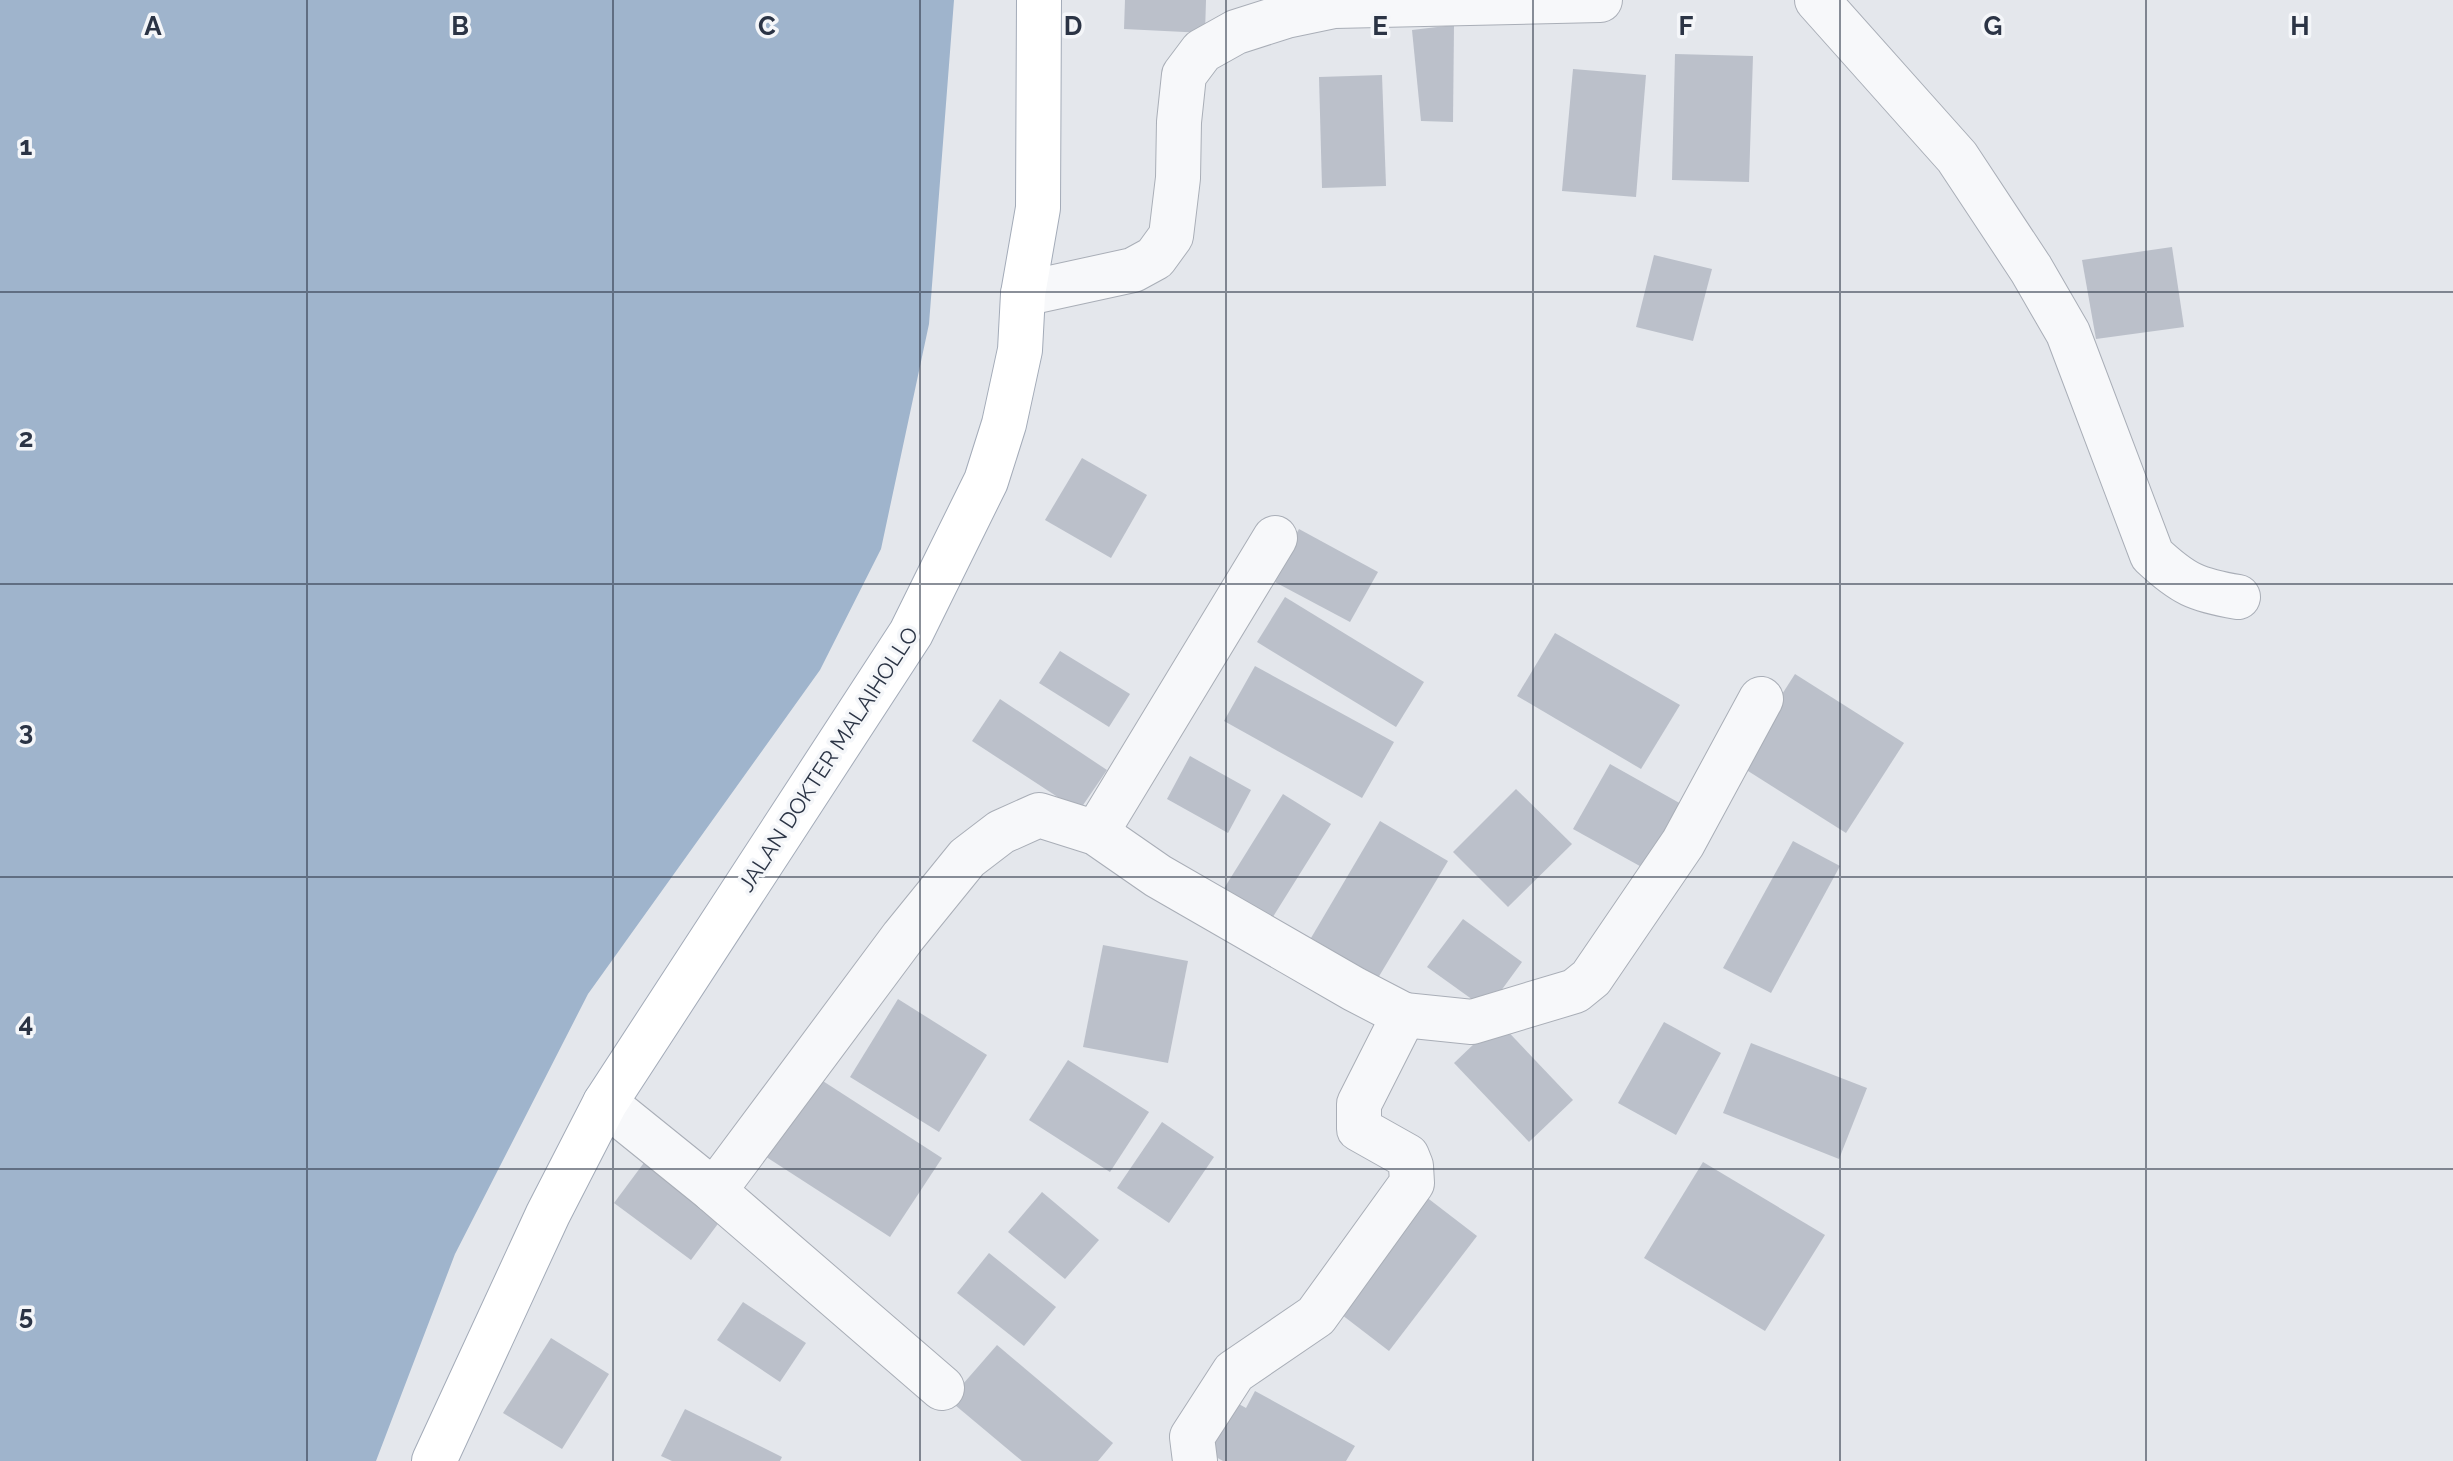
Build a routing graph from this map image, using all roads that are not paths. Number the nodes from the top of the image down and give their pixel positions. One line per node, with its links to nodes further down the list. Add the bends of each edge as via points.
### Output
1 (1039, 0): 4 (main road, JALAN DOKTER MALAIHOLLO, via 1038,208)
2 (1600, 0): 4 (street, via 1334,6 1236,32 1202,51 1184,75 1171,236 1155,258 1133,270)
3 (1817, 0): 6 (street, via 1957,157 2031,269 2068,333 2152,555 2177,578)
4 (1023, 294): 10 (main road, JALAN DOKTER MALAIHOLLO, via 1020,350 986,481 911,633)
5 (1275, 538): 8 (street)
6 (2238, 597)
7 (1761, 699): 9 (street, via 1683,843 1591,978 1575,991 1472,1022)
8 (1096, 833): 9 (street, via 1158,876); 11 (street, via 1039,815 1001,832 967,858)
9 (1404, 1015): 14 (street, via 1359,1104 1359,1129 1407,1156 1412,1183 1316,1316 1234,1372 1192,1437)
10 (605, 1103): 11 (street); 13 (main road, JALAN DOKTER MALAIHOLLO)
11 (714, 1191): 12 (street)
12 (942, 1388)
13 (434, 1461)
14 (1195, 1461)

